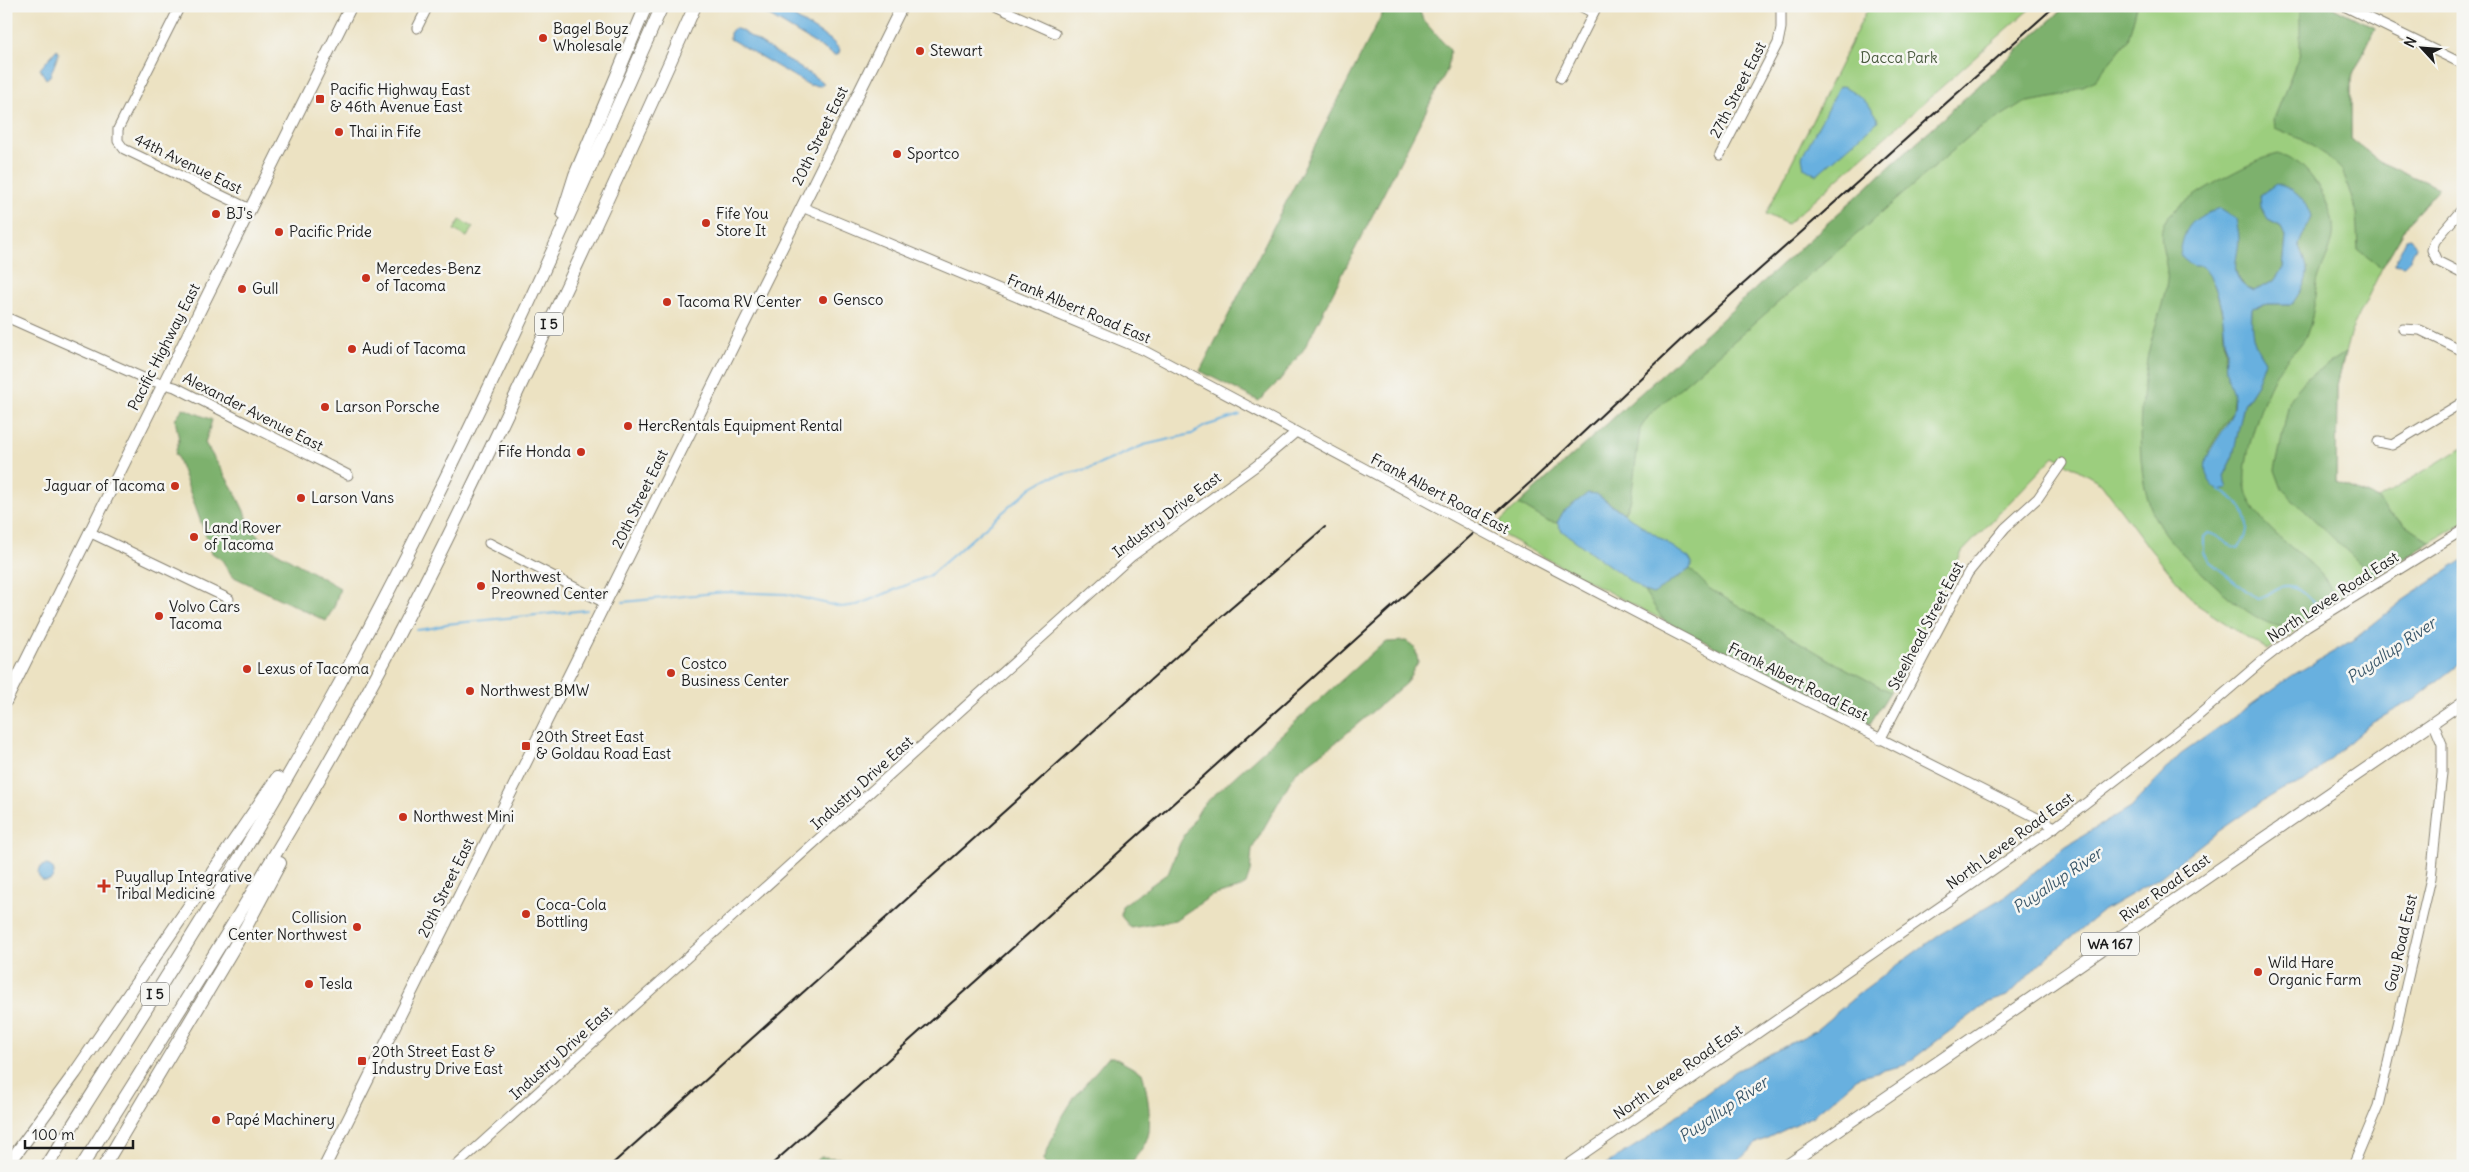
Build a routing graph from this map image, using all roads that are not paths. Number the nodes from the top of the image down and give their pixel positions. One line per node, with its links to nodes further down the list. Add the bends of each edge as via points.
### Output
1 (180, 6): 20 (street, 44th Avenue East, via 118,129 118,141 125,150)
2 (351, 6): 20 (main road, Pacific Highway East)
3 (428, 6): 13 (street)
4 (646, 6): 22 (highway, via 575,175)
5 (662, 6): 22 (highway, I 5)
6 (695, 6): 42 (highway, I 5, via 486,458 396,639)
7 (902, 6): 18 (main road, 20th Street East)
8 (995, 6): 14 (street)
9 (1580, 6): 12 (street)
10 (1781, 6): 17 (street, 27th Street East, via 1778,43)
11 (2344, 6): 15 (street)
12 (1595, 10): 16 (street)
13 (417, 28)
14 (1055, 33)
15 (2463, 64)
16 (1561, 78)
17 (1720, 155)
18 (802, 207): 28 (street, Frank Albert Road East, via 1143,350); 36 (main road, 20th Street East)
19 (2463, 208): 21 (street, via 2435,241 2432,254 2437,261)
20 (250, 209): 26 (main road, Pacific Highway East)
21 (2463, 274)
22 (543, 275): 37 (highway, I 5, via 378,612)
23 (6, 317): 26 (street, Alexander Avenue East)
24 (2403, 329): 25 (street, via 2420,330)
25 (2463, 351)
26 (162, 384): 31 (street, Alexander Avenue East, via 175,387); 33 (main road, Pacific Highway East)
27 (2463, 402): 29 (street, via 2392,445)
28 (1296, 432): 41 (street, Frank Albert Road East, bridge); 49 (street, Industry Drive East, via 1256,466 1132,556)
29 (2378, 442)
30 (2062, 463): 41 (street, Steelhead Street East, via 2038,498 2005,528 1968,573)
31 (348, 475)
32 (2463, 530): 43 (street, North Levee Road East, via 2286,642 2192,721)
33 (89, 532): 35 (street); 38 (main road, Pacific Highway East)
34 (489, 543): 36 (street)
35 (229, 599)
36 (605, 603): 48 (main road, 20th Street East)
37 (339, 684): 44 (highway, via 236,840); 45 (highway, I 5, via 235,865)
38 (6, 701)
39 (2463, 702): 40 (main road, River Road East / WA 167)
40 (2434, 722): 51 (main road, River Road East / WA 167); 52 (street, Gay Road East, via 2442,744 2442,772 2431,878 2378,1106)
41 (1880, 740): 43 (street, Frank Albert Road East)
42 (300, 813): 46 (highway, I 5); 47 (highway, via 285,854 246,927)
43 (2055, 827): 50 (street, North Levee Road East)
44 (7, 1166)
45 (47, 1166)
46 (82, 1166)
47 (104, 1166)
48 (325, 1166)
49 (456, 1166)
50 (1566, 1166)
51 (1786, 1166)
52 (2352, 1166)

